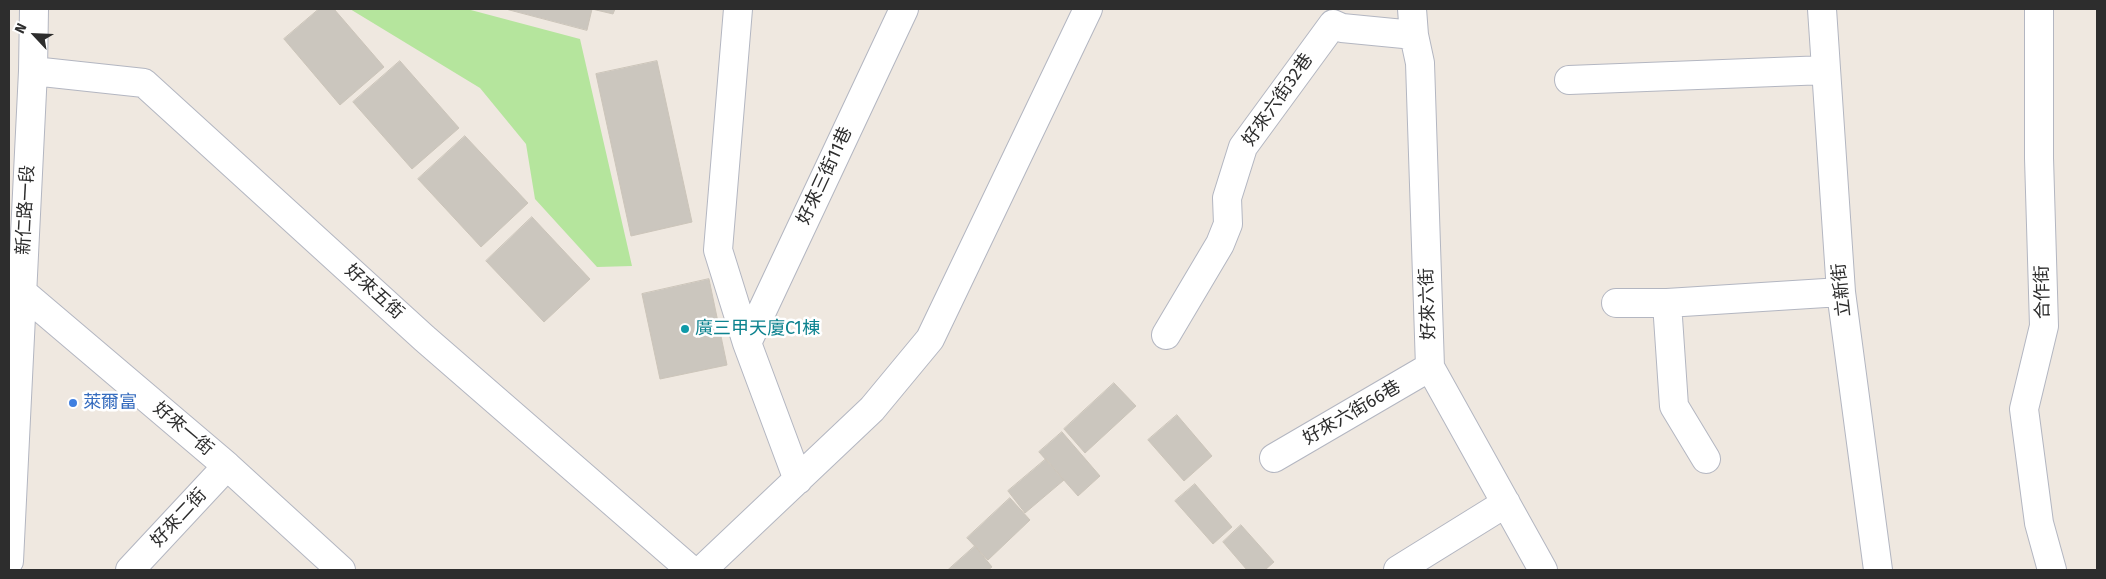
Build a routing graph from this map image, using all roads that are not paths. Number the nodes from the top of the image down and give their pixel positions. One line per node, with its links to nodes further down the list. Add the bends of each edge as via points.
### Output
1 (34, 9): 9 (street, 新仁路一段)
2 (738, 9): 16 (street, via 718,250)
3 (904, 9): 16 (street, 好來三街11巷)
4 (1088, 9): 21 (street, via 930,339 872,409)
5 (1822, 9): 8 (street, 立新街)
6 (2039, 9): 31 (street, 合作街, via 2044,326 2024,409 2039,523)
7 (1413, 22): 15 (street, 好來六街32巷, via 1342,28 1333,24 1244,147 1227,198 1228,224 1220,244); 17 (street, 好來六街, via 1420,63)
8 (1826, 70): 10 (street); 12 (street, 立新街)
9 (33, 71): 11 (street, 新仁路一段); 26 (street, 好來五街, via 144,83 424,338)
10 (1569, 80)
11 (22, 292): 20 (street, 好來一街); 23 (street, 新仁路一段)
12 (1841, 292): 14 (street); 30 (street, 立新街)
13 (1616, 303): 14 (street)
14 (1667, 303): 19 (street, via 1674,406)
15 (1166, 335)
16 (746, 344): 21 (street)
17 (1430, 367): 18 (street, 好來六街66巷); 22 (street, 好來六街)
18 (1274, 458)
19 (1706, 459)
20 (227, 466): 24 (street, 好來二街); 25 (street, 好來一街)
21 (798, 480): 27 (street)
22 (1506, 503): 28 (street); 29 (street, 好來六街)
23 (9, 560)
24 (130, 570)
25 (341, 570)
26 (691, 570)
27 (702, 570)
28 (1398, 570)
29 (1543, 570)
30 (1878, 570)
31 (2052, 570)

